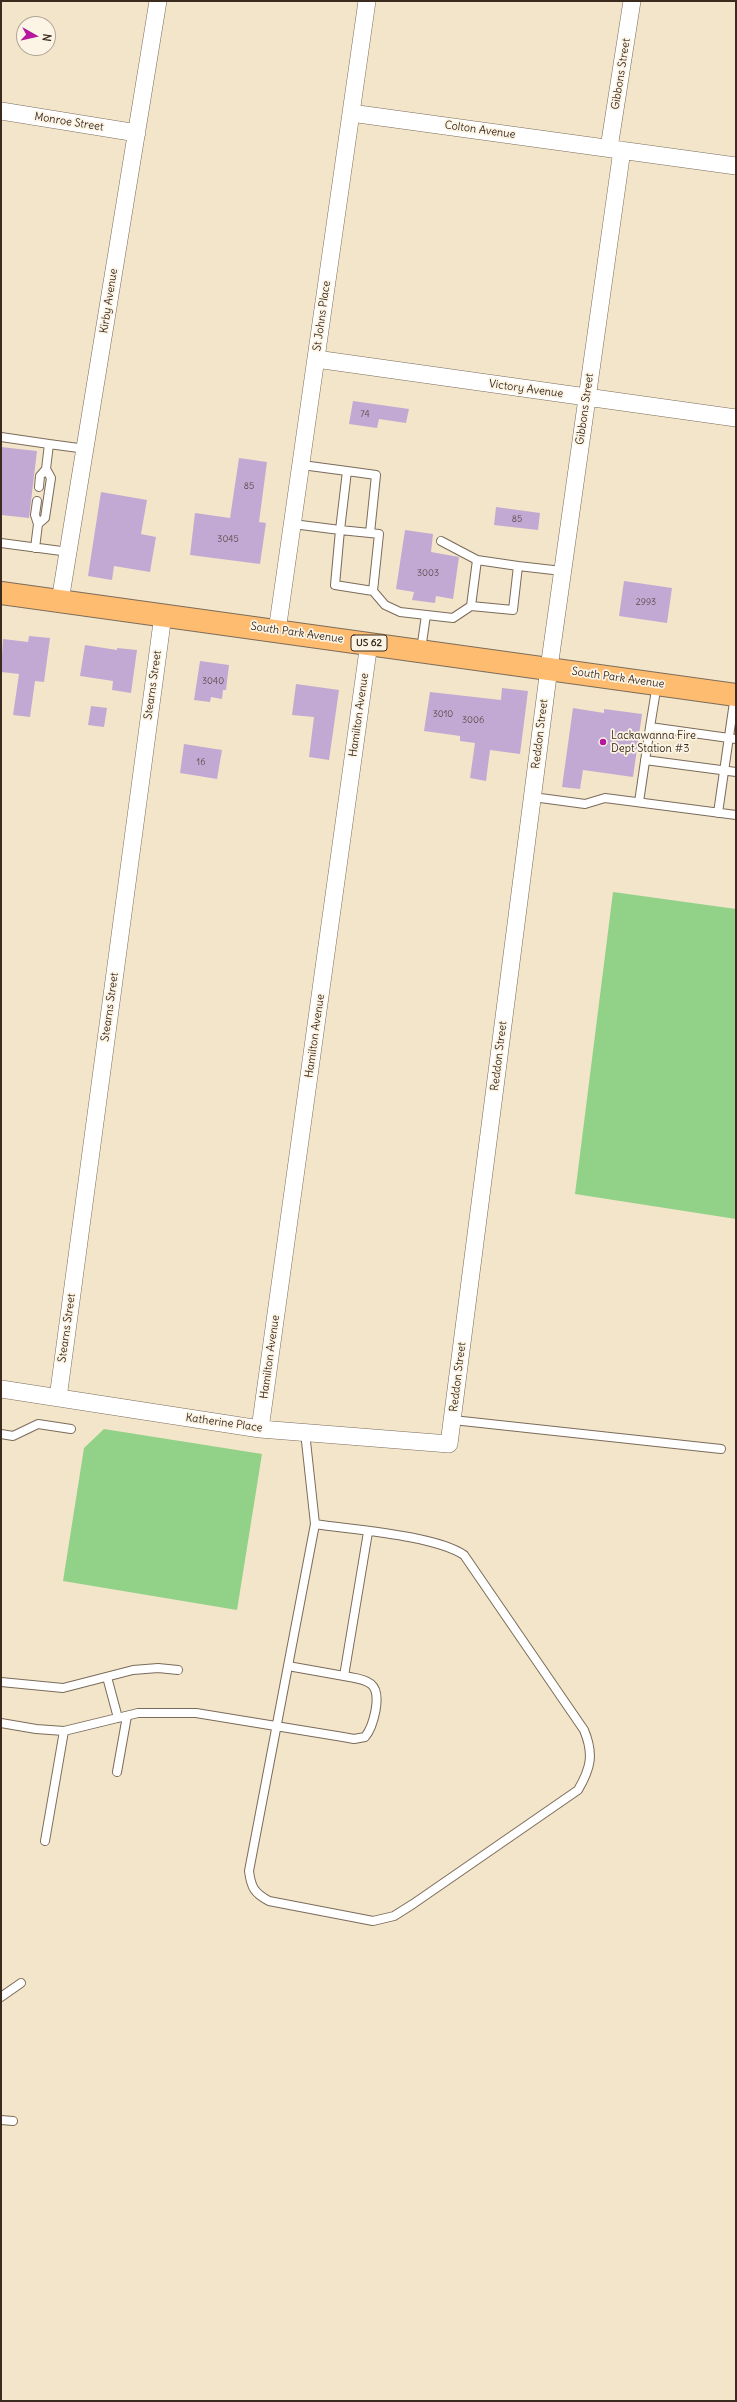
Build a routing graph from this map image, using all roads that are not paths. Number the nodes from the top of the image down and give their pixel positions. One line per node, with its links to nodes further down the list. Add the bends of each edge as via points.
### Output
1 (158, 1): 6 (street, Kirby Avenue)
2 (367, 1): 5 (street, St Johns Place)
3 (632, 1): 7 (street, Gibbons Street)
4 (1, 111): 6 (street, Monroe Street)
5 (351, 113): 7 (street, Colton Avenue); 9 (street, St Johns Place)
6 (137, 133): 14 (street, Kirby Avenue)
7 (615, 149): 8 (street, Colton Avenue); 10 (street, Gibbons Street)
8 (736, 166)
9 (316, 359): 10 (street, Victory Avenue); 15 (street, St Johns Place)
10 (587, 398): 11 (street, Victory Avenue); 30 (street, Gibbons Street)
11 (736, 418)
12 (1, 437): 13 (lane)
13 (50, 444): 14 (lane); 16 (lane)
14 (86, 449): 27 (street, Kirby Avenue)
15 (302, 465): 17 (lane); 21 (street, St Johns Place)
16 (46, 469): 18 (lane, via 40,476); 20 (lane, via 51,478 50,485 45,518)
17 (347, 471): 22 (lane); 23 (lane, via 376,476)
18 (39, 487)
19 (37, 501): 20 (lane, via 35,515)
20 (38, 524): 26 (lane)
21 (293, 524): 22 (lane); 37 (street, St Johns Place)
22 (340, 530): 23 (lane); 31 (lane, via 335,585)
23 (370, 533): 31 (lane, via 379,534)
24 (441, 541): 28 (lane)
25 (1, 543): 26 (lane)
26 (35, 548): 27 (lane)
27 (68, 552): 33 (street, Kirby Avenue)
28 (478, 560): 29 (lane); 34 (lane)
29 (518, 566): 30 (lane); 34 (lane, via 513,610)
30 (562, 572): 40 (street, Gibbons Street)
31 (373, 590): 36 (lane, via 385,605 400,612)
32 (1, 593): 33 (main road, South Park Avenue / US 62)
33 (60, 601): 35 (main road, South Park Avenue / US 62)
34 (471, 606): 36 (lane, via 453,618)
35 (163, 615): 37 (main road, South Park Avenue / US 62); 53 (street, Stearns Street)
36 (426, 615): 39 (lane)
37 (277, 631): 38 (main road, South Park Avenue / US 62)
38 (369, 643): 39 (main road, South Park Avenue / US 62); 56 (street, Hamilton Avenue)
39 (421, 650): 40 (main road, South Park Avenue / US 62)
40 (549, 668): 41 (main road, South Park Avenue / US 62); 48 (street, Reddon Street)
41 (657, 684): 42 (main road, South Park Avenue / US 62); 43 (lane)
42 (736, 695): 44 (lane)
43 (650, 727): 44 (lane); 45 (lane)
44 (732, 738): 46 (lane)
45 (645, 760): 46 (lane); 49 (lane)
46 (725, 771): 47 (lane); 50 (lane)
47 (736, 772)
48 (532, 797): 49 (lane, via 585,804 606,798); 54 (street, Reddon Street)
49 (639, 802): 50 (lane)
50 (718, 813): 51 (lane)
51 (736, 815)
52 (1, 1389): 53 (street, Katherine Place)
53 (58, 1398): 56 (street, Katherine Place)
54 (453, 1420): 59 (street, Reddon Street); 60 (lane)
55 (71, 1429): 58 (lane, via 38,1424 13,1436)
56 (260, 1429): 57 (street, Katherine Place)
57 (305, 1432): 59 (street, Katherine Place); 61 (lane)
58 (1, 1434)
59 (449, 1444)
60 (721, 1449)
61 (315, 1524): 62 (lane); 63 (lane)
62 (368, 1532): 65 (lane); 71 (lane, via 431,1541 452,1547 464,1555 584,1730 591,1746 586,1777 578,1790 413,1904 394,1916 372,1921 269,1901 256,1894 251,1886 249,1871)
63 (288, 1666): 65 (lane); 71 (lane)
64 (178, 1670): 66 (lane, via 133,1670)
65 (344, 1676): 71 (lane, via 363,1680 372,1685 376,1693 370,1731 365,1737 354,1739)
66 (107, 1677): 67 (lane, via 63,1688); 69 (lane)
67 (1, 1682)
68 (127, 1716): 69 (lane); 71 (lane, via 138,1713 196,1713); 73 (lane)
69 (118, 1718): 72 (lane)
70 (1, 1723): 72 (lane, via 36,1729)
71 (276, 1726)
72 (64, 1730): 74 (lane)
73 (117, 1772)
74 (45, 1841)
75 (21, 1983): 76 (lane)
76 (1, 1997)
77 (1, 2120): 78 (lane)
78 (13, 2121)

